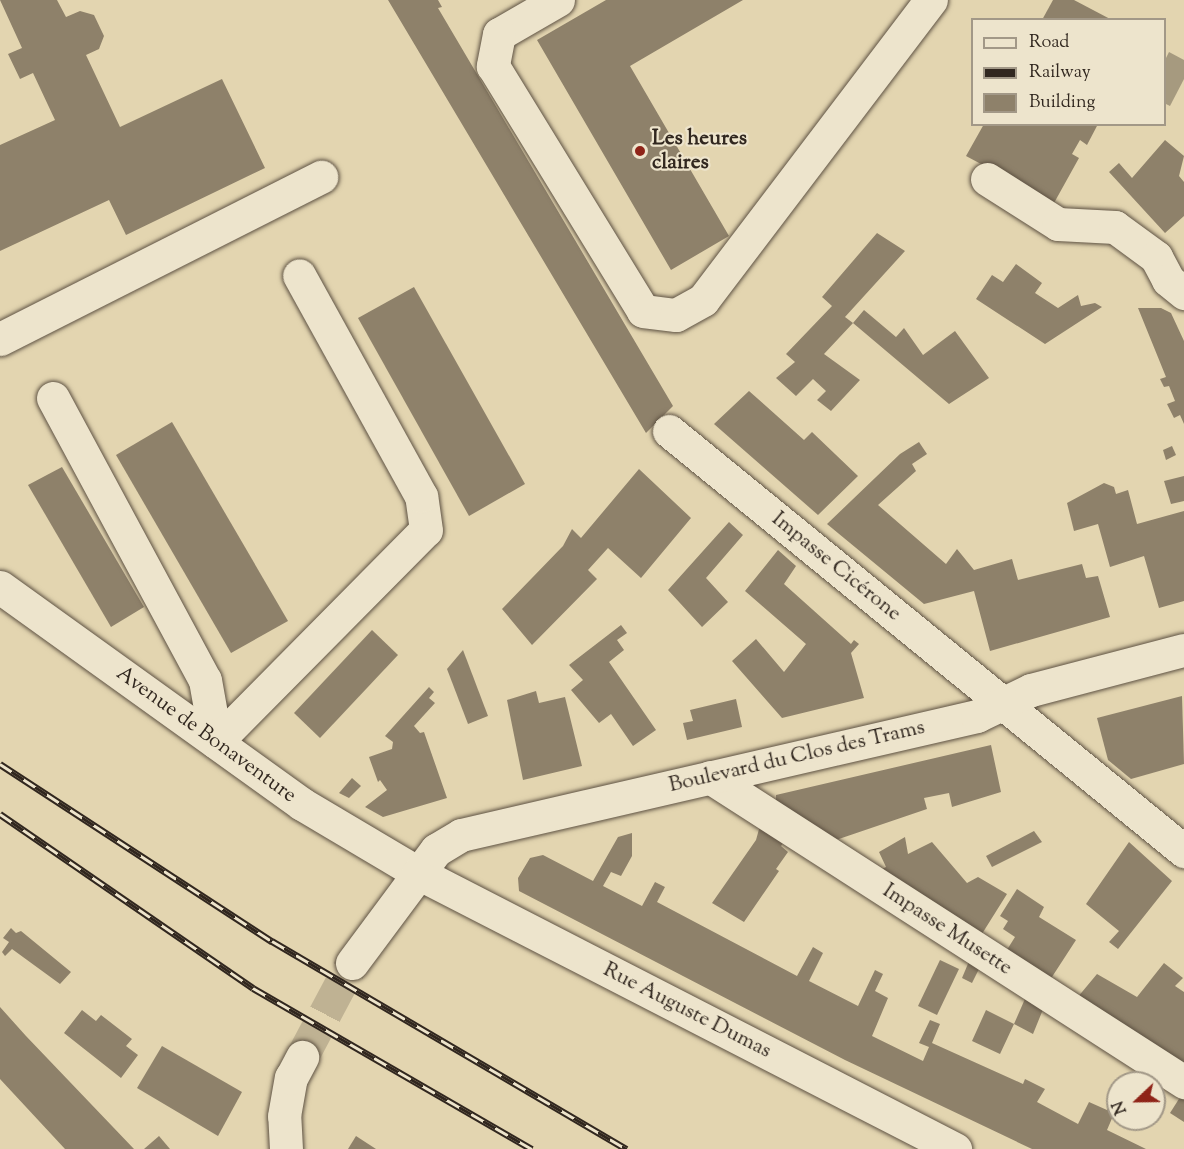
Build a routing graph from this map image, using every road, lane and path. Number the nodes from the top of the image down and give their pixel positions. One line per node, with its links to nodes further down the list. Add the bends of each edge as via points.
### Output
1 (558, 0): 2 (street, via 499,34 493,66 643,311 676,315 703,300)
2 (931, 0)
3 (321, 177): 7 (street)
4 (987, 179): 6 (street, via 1058,224 1115,226 1156,257)
5 (299, 275): 13 (street, via 421,496 426,530)
6 (1176, 286)
7 (0, 339)
8 (53, 398): 13 (street, via 205,680)
9 (669, 431): 12 (street, Impasse Cicérone)
10 (0, 587): 13 (street, Avenue de Bonaventure)
11 (1184, 650): 12 (street, Boulevard du Clos des Trams, via 1031,690)
12 (1004, 703): 14 (street, Boulevard du Clos des Trams, via 977,716); 15 (street, Impasse Cicérone)
13 (216, 742): 16 (street, Avenue de Bonaventure, via 302,804)
14 (710, 777): 16 (street, Boulevard du Clos des Trams, via 461,835 436,850); 19 (street, Impasse Musette)
15 (1184, 851)
16 (418, 873): 17 (street, Boulevard du Clos des Trams); 21 (street, Rue Auguste Dumas)
17 (352, 963)
18 (302, 1057): 20 (street, via 291,1078 284,1116)
19 (1184, 1082)
20 (286, 1149)
21 (955, 1149)

